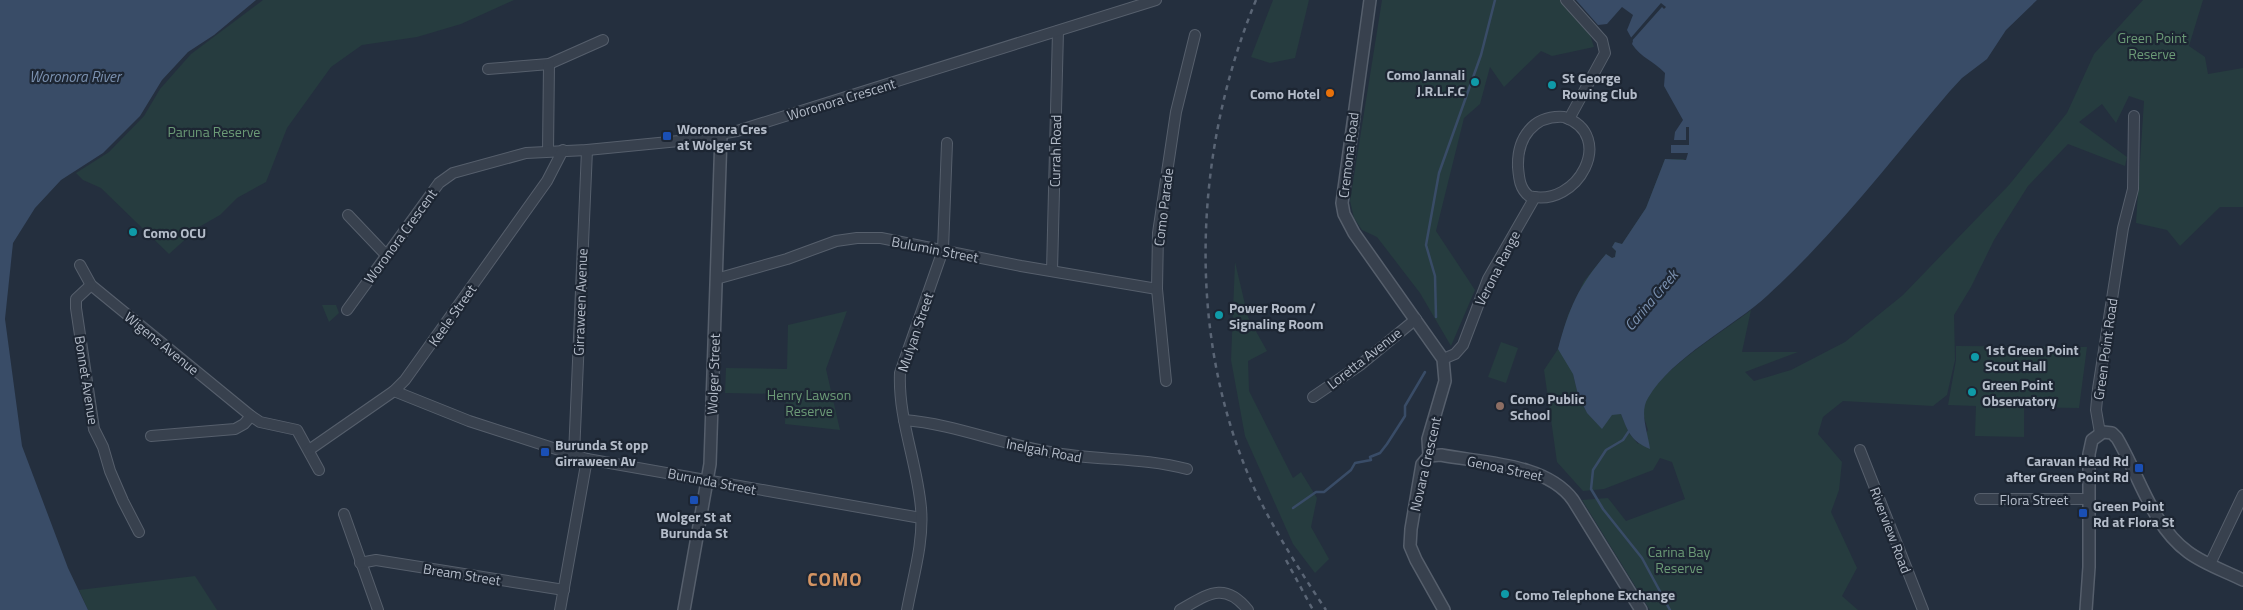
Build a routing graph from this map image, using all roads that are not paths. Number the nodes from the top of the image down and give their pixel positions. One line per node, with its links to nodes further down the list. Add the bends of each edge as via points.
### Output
1 (1156, 0): 4 (street, Woronora Crescent)
2 (1370, 0): 26 (street, Cremona Road, via 1342,203 1354,234)
3 (1566, 0): 10 (street, via 1602,40 1605,53)
4 (1058, 31): 11 (street, Woronora Crescent); 21 (street, Currah Road)
5 (1195, 35): 24 (street, Como Parade, via 1169,156 1158,233)
6 (603, 40): 7 (street)
7 (549, 64): 8 (street); 15 (street)
8 (488, 69)
9 (2134, 116): 33 (street, Green Point Road, via 2133,189 2123,228 2098,389 2096,410)
10 (1570, 119): 16 (street, via 1588,140 1586,169 1571,187 1549,196); 16 (street, via 1556,117 1543,120 1530,128 1521,142 1519,179 1525,192)
11 (721, 135): 14 (street, Woronora Crescent); 22 (street, Wolger Street)
12 (947, 143): 18 (street, Mulyan Street)
13 (563, 150): 14 (street, Woronora Crescent); 15 (street, Woronora Crescent); 29 (street, Keele Street, via 547,181)
14 (586, 150): 37 (street, Girraween Avenue)
15 (548, 151): 19 (street, Woronora Crescent, via 509,156 444,178)
16 (1534, 197): 27 (street, Verona Range, via 1488,279 1463,345 1455,354)
17 (348, 215): 19 (street)
18 (943, 250): 21 (street, Bulumin Street); 22 (street, Bulumin Street, via 882,238 857,238 836,241); 32 (street, Mulyan Street, via 900,373 899,393)
19 (386, 255): 25 (street, Woronora Crescent)
20 (80, 265): 23 (street, Wigens Avenue)
21 (1052, 272): 24 (street, Bulumin Street)
22 (716, 279): 42 (street, Wolger Street)
23 (91, 284): 31 (street, Wigens Avenue); 48 (street, Bonnet Avenue, via 76,299 76,308 92,420 110,471)
24 (1157, 289): 28 (street, Como Parade)
25 (347, 310)
26 (1416, 319): 27 (street); 30 (street, Loretta Avenue, via 1360,365)
27 (1443, 359): 38 (street, Novara Crescent, via 1445,381 1428,439)
28 (1166, 381)
29 (394, 391): 35 (street, Keele Street); 37 (street, Burunda Street, via 469,421)
30 (1313, 397)
31 (251, 416): 34 (street, via 235,429); 35 (street, Wigens Avenue, via 268,424 297,430)
32 (904, 420): 40 (street, Inelgah Road, via 933,423 1064,455 1147,460); 47 (street, Mulyan Street)
33 (2100, 433): 45 (street, via 2089,447); 50 (street, via 2108,432 2118,438 2150,503 2170,535 2189,553)
34 (151, 436)
35 (309, 450): 41 (street)
36 (1860, 450): 61 (street, Riverview Road)
37 (574, 455): 39 (street, Burunda Street)
38 (1430, 456): 59 (street, Novara Crescent, via 1422,464 1410,546); 60 (street, Genoa Street, via 1441,455 1540,474 1560,485 1573,500)
39 (586, 459): 42 (street, Burunda Street); 52 (street)
40 (1186, 469)
41 (319, 470)
42 (708, 480): 47 (street, Burunda Street); 55 (street, Wolger Street)
43 (2243, 495): 50 (street)
44 (1980, 499): 45 (street, Flora Street)
45 (2088, 499): 62 (street)
46 (344, 514): 49 (street)
47 (921, 518): 56 (street, Mulyan Street)
48 (139, 532)
49 (360, 564): 52 (street, Bream Street, via 376,560); 53 (street)
50 (2210, 564): 51 (street)
51 (2243, 580)
52 (564, 590): 54 (street)
53 (378, 610)
54 (560, 610)
55 (684, 610)
56 (907, 610)
57 (1180, 610): 58 (street, via 1214,592 1236,597)
58 (1248, 610)
59 (1444, 610)
60 (1641, 610)
61 (1923, 610)
62 (2086, 610)

